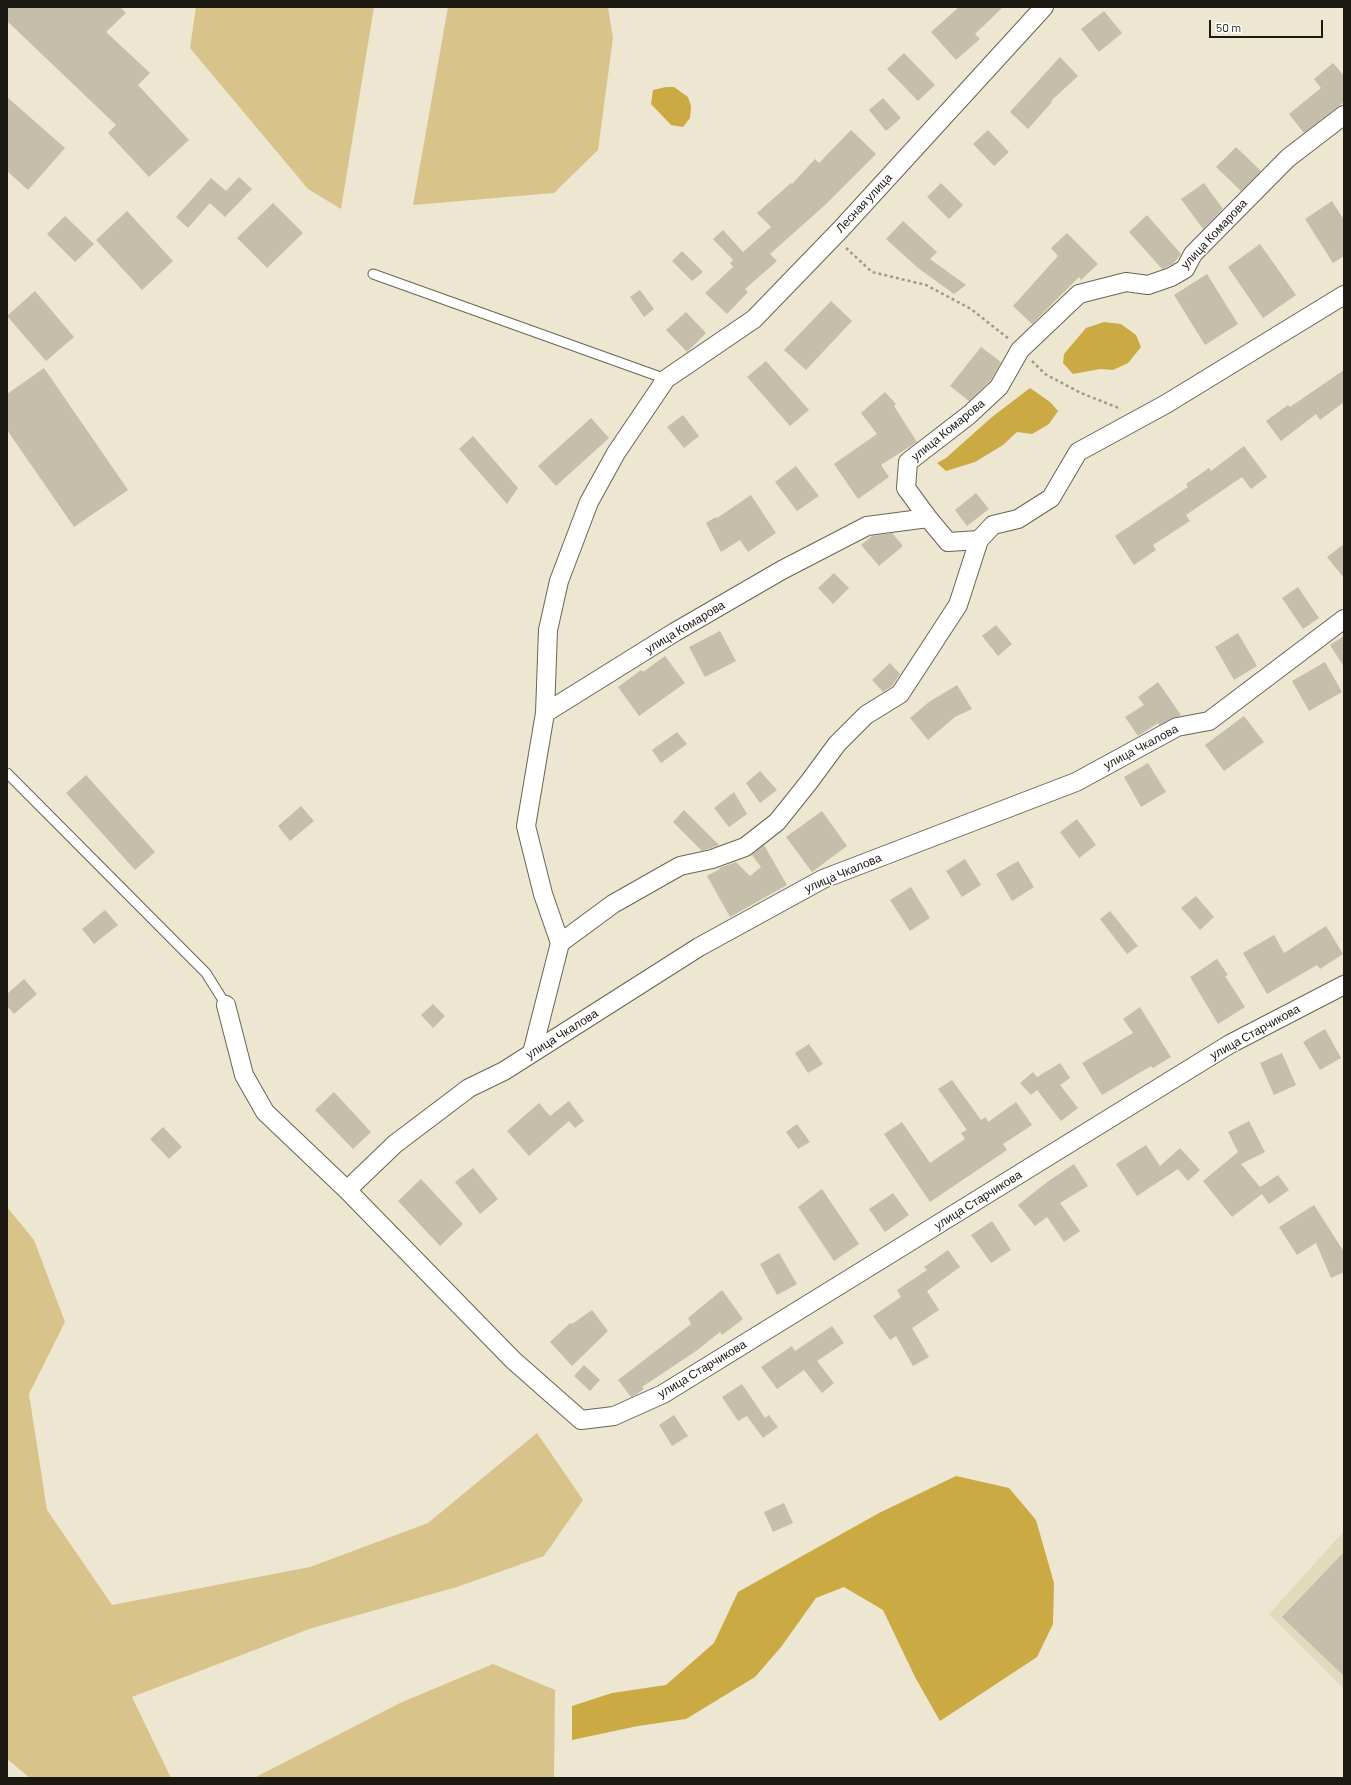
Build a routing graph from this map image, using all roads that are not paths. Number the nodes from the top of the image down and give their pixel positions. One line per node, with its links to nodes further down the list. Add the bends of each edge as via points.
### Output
1 (1044, 7): 5 (street, Лесная улица, via 834,236 754,319)
2 (1344, 115): 6 (street, улица Комарова, via 1288,158 1193,254 1185,269 1148,285 1126,282 1080,294 1020,350 999,387 969,416 908,462 906,488)
3 (373, 274): 5 (lane)
4 (1344, 295): 7 (street, via 1166,404 1078,452 1051,498 1018,519 993,525)
5 (666, 379): 9 (street, via 616,453 589,502 559,581 548,630)
6 (928, 518): 7 (street, via 948,542); 9 (street, улица Комарова, via 867,526 782,570 675,632)
7 (979, 540): 11 (street, via 958,605 900,694 866,715 836,744 777,822 745,846 712,859 680,866 613,904)
8 (1344, 619): 14 (street, улица Чкалова, via 1209,721 1177,726 1076,782 823,879 699,947)
9 (545, 713): 11 (street, via 526,826 543,894)
10 (7, 773): 13 (lane, via 206,973)
11 (560, 943): 14 (street)
12 (1344, 985): 15 (street, улица Старчикова, via 1230,1044 663,1394 614,1416 581,1420 513,1360)
13 (226, 1006): 15 (street, улица Старчикова, via 244,1075 265,1112)
14 (532, 1053): 15 (street, улица Чкалова, via 504,1071 469,1088 395,1144)
15 (347, 1190)

